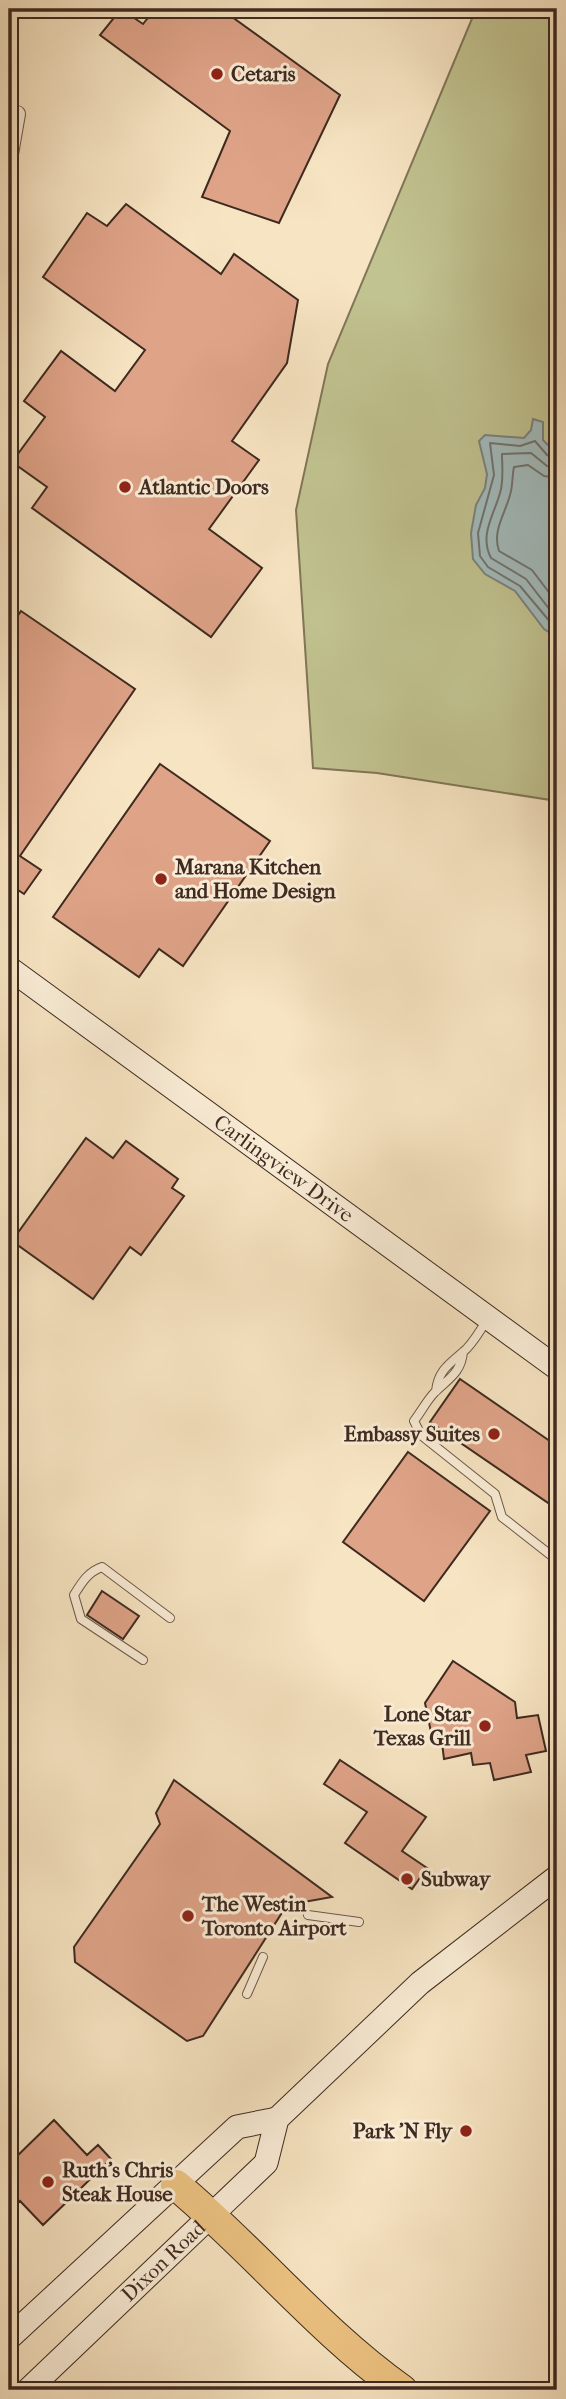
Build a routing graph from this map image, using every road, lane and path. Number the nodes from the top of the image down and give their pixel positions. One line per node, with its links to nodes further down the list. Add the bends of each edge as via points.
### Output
1 (17, 114): 2 (street)
2 (9, 160)
3 (9, 968): 4 (main road, Carlingview Drive)
4 (487, 1320): 5 (main road, Carlingview Drive); 6 (lane, via 437,1378 436,1391 414,1421 421,1435 495,1493 502,1517)
5 (557, 1368)
6 (557, 1560)
7 (170, 1618): 9 (lane, via 102,1567 83,1581 74,1595 81,1619)
8 (557, 1649): 10 (lane)
9 (143, 1660)
10 (557, 1664)
11 (557, 1877): 16 (main road, via 420,1983)
12 (308, 1915): 13 (lane)
13 (359, 1922)
14 (263, 1957): 15 (lane)
15 (247, 1994)
16 (278, 2119): 17 (main road, via 237,2127); 18 (main road, Dixon Road, via 266,2163)
17 (176, 2186): 18 (highway); 19 (main road)
18 (214, 2216): 20 (main road, Dixon Road); 21 (highway, via 357,2357)
19 (9, 2338)
20 (28, 2390)
21 (402, 2390)

